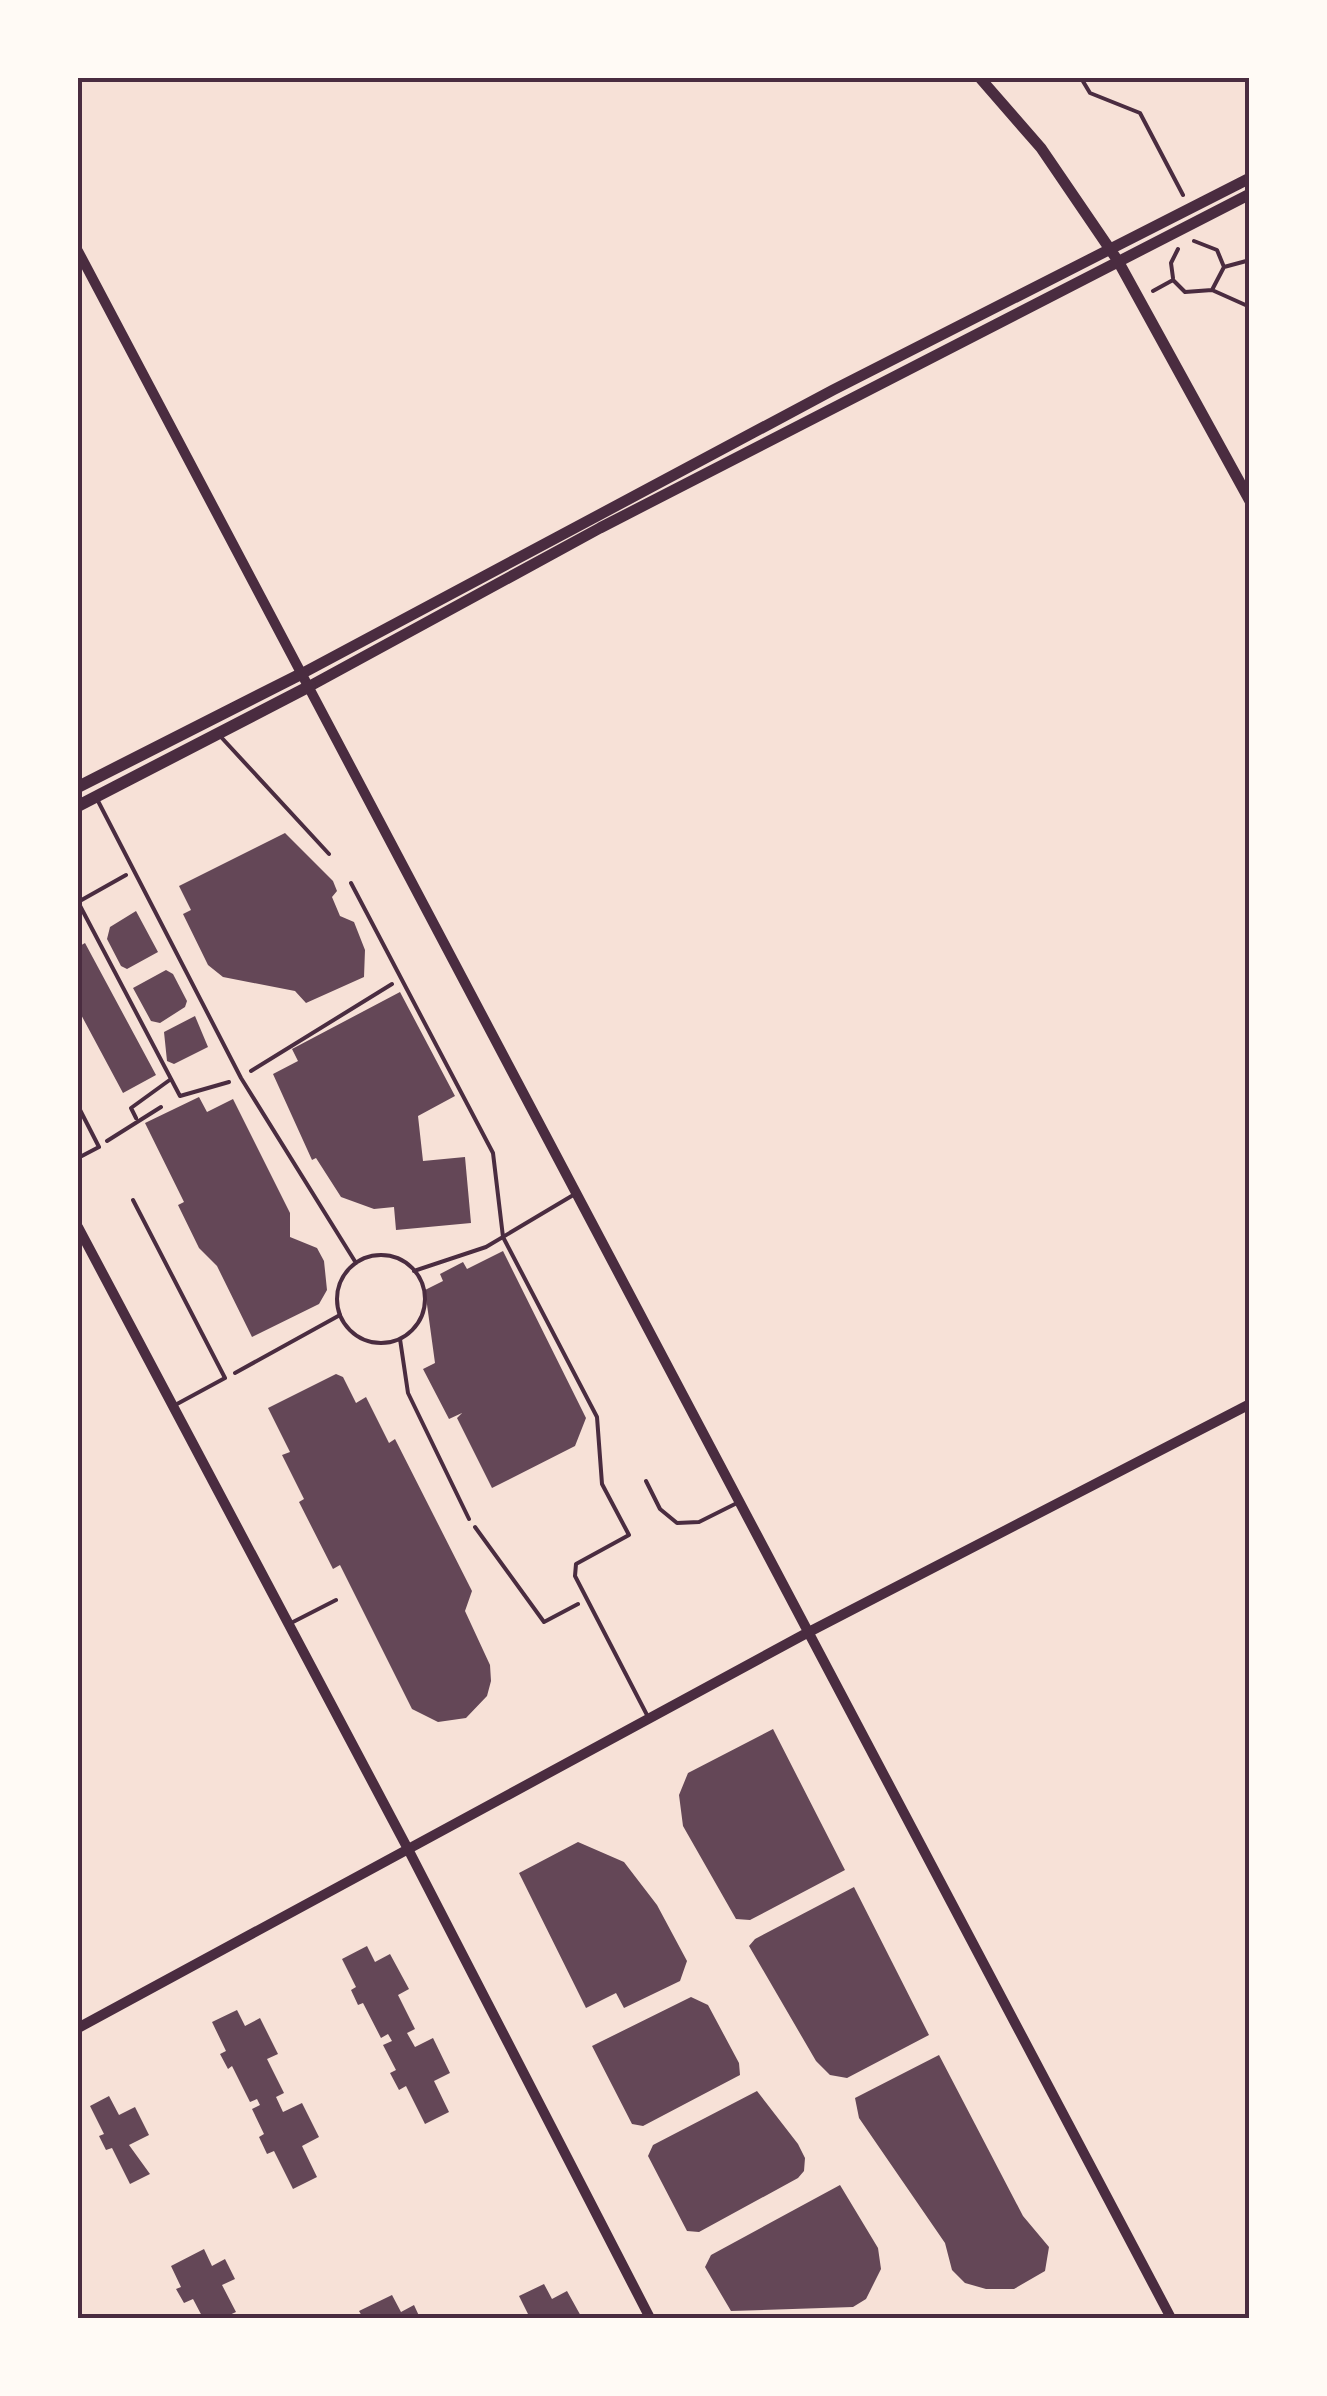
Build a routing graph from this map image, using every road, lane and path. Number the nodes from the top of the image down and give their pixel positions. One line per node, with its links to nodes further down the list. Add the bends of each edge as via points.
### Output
1 (980, 78): 6 (main road, via 1041,148)
2 (1081, 78): 5 (path, via 1090,93 1140,113)
3 (1250, 178): 5 (main road)
4 (1250, 194): 9 (main road)
5 (1190, 208): 6 (main road)
6 (1109, 249): 9 (main road); 16 (main road, via 833,390)
7 (78, 251): 16 (street)
8 (1250, 260): 10 (path)
9 (1118, 261): 13 (main road); 16 (main road)
10 (1224, 267): 11 (path, via 1217,250 1194,241 1174,255); 12 (path)
11 (1174, 280): 12 (path, via 1194,294); 13 (path)
12 (1212, 290): 14 (path)
13 (1139, 299): 15 (main road)
14 (1250, 307)
15 (1250, 501)
16 (307, 679): 17 (main road); 18 (main road); 33 (street)
17 (218, 734): 19 (main road); 21 (lane)
18 (78, 787)
19 (96, 796): 20 (main road); 22 (lane)
20 (78, 806)
21 (330, 854)
22 (134, 870): 24 (path); 26 (lane)
23 (351, 883): 25 (lane)
24 (78, 902): 27 (path)
25 (401, 978): 26 (path); 36 (lane, via 493,1153)
26 (241, 1078): 27 (path, via 180,1096); 37 (lane)
27 (171, 1079): 30 (path, via 131,1108)
28 (78, 1106): 31 (lane)
29 (160, 1107): 30 (path)
30 (137, 1119): 31 (path)
31 (99, 1147): 32 (lane)
32 (78, 1158)
33 (576, 1194): 36 (lane); 45 (street)
34 (134, 1200): 41 (lane)
35 (78, 1228): 43 (street)
36 (503, 1237): 38 (lane); 47 (lane, via 597,1417 602,1484 629,1535 576,1564)
37 (356, 1263): 38 (lane, via 383,1255); 39 (lane, via 339,1286)
38 (414, 1272): 40 (lane, via 425,1305)
39 (340, 1315): 40 (lane, via 358,1337); 41 (path)
40 (400, 1339): 46 (lane, via 408,1393)
41 (225, 1378): 43 (lane)
42 (1250, 1404): 50 (street)
43 (172, 1406): 49 (street)
44 (646, 1481): 45 (lane, via 677,1523 700,1522)
45 (737, 1503): 50 (street)
46 (469, 1519): 47 (path, via 544,1622)
47 (587, 1599): 51 (lane)
48 (336, 1600): 49 (lane)
49 (288, 1624): 52 (street)
50 (805, 1634): 51 (street); 55 (street)
51 (649, 1720): 52 (street)
52 (409, 1851): 53 (street); 54 (street)
53 (78, 2028)
54 (650, 2318)
55 (1171, 2318)

